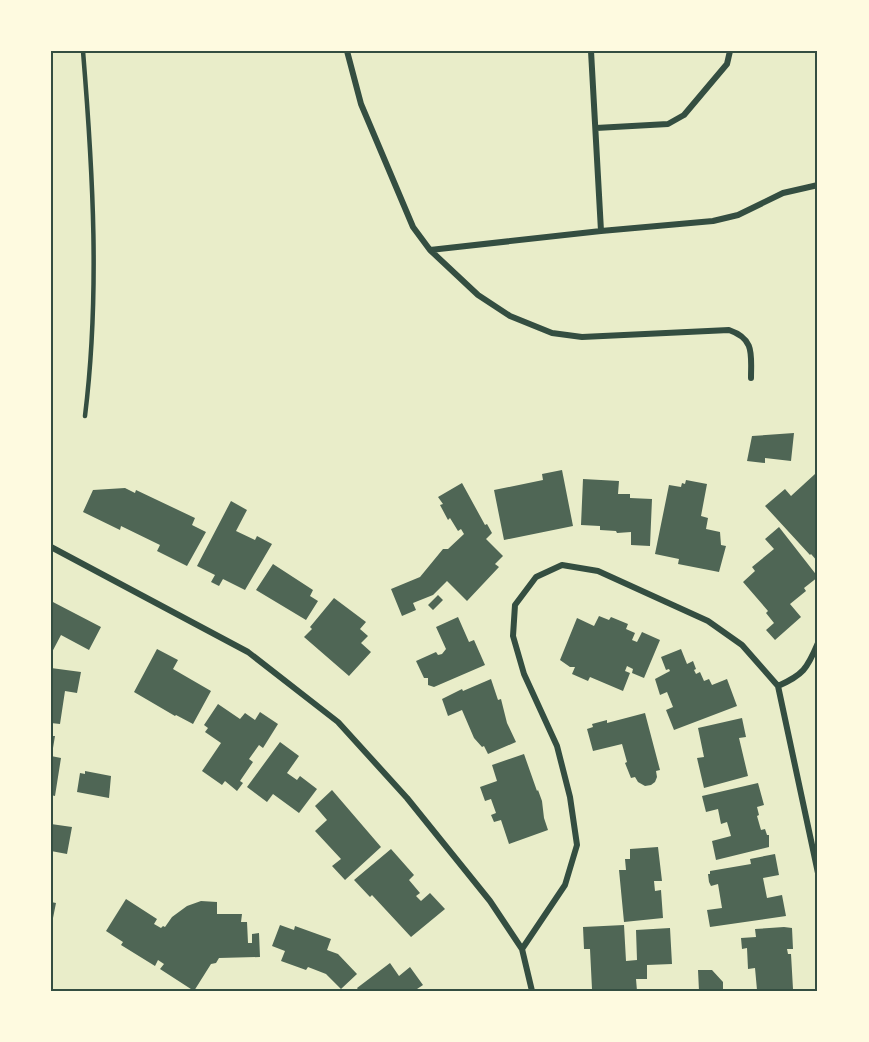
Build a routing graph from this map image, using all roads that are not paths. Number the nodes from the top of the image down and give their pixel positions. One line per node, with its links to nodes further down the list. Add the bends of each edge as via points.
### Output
1 (83, 51): 10 (lane, via 94,203 94,286)
2 (347, 51): 8 (street, via 361,104 413,227)
3 (591, 51): 5 (street)
4 (730, 51): 5 (street, via 727,64 684,115 668,124)
5 (596, 128): 7 (street)
6 (818, 185): 7 (street, via 783,193 713,221)
7 (601, 231): 8 (street)
8 (430, 250): 9 (street, via 478,295 510,316 552,333 582,337 729,330 741,334 750,350)
9 (751, 378)
10 (85, 416)
11 (51, 547): 15 (street, via 248,652 338,722 415,807 490,900)
12 (818, 643): 13 (street, via 799,677)
13 (778, 686): 14 (street); 15 (street, via 742,645 708,621 598,571 562,565 536,577 515,605 513,636 557,746 577,845 566,885)
14 (818, 873)
15 (522, 949): 16 (street)
16 (532, 991)

